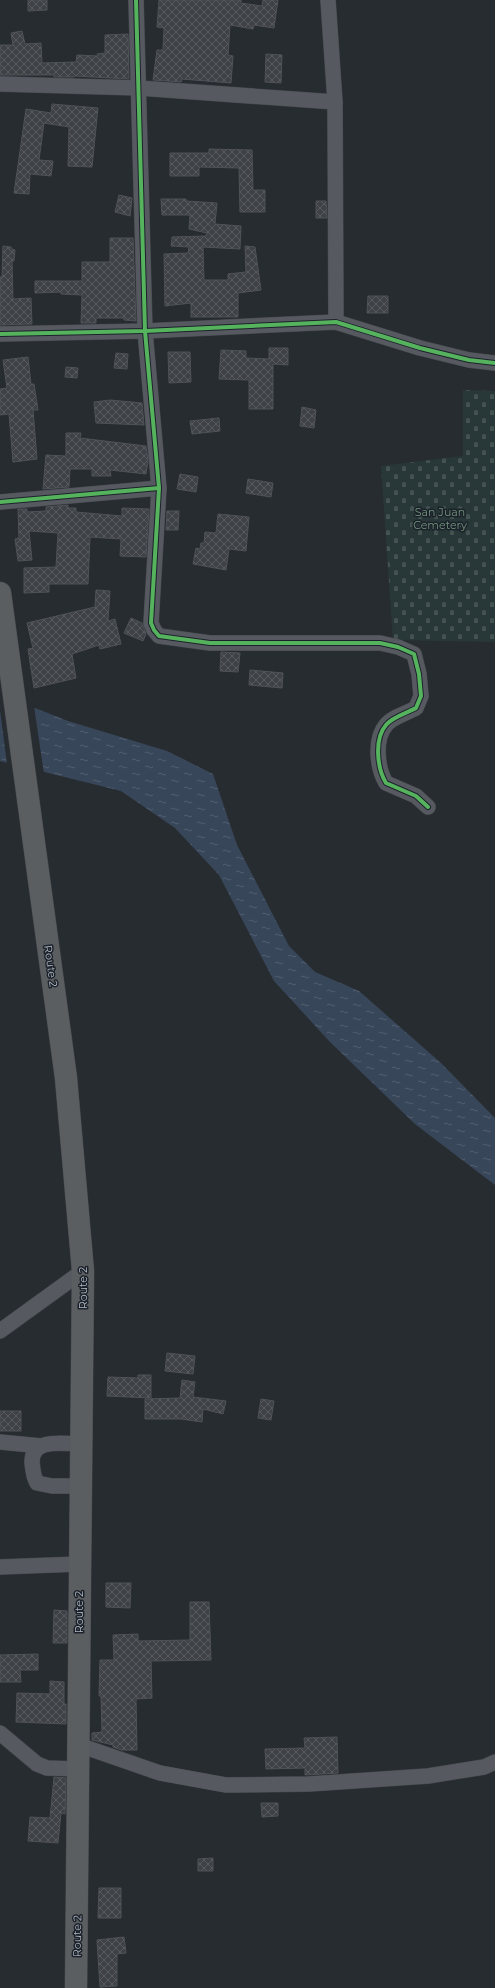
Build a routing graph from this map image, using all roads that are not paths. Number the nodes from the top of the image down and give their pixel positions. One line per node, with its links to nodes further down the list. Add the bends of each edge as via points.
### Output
1 (136, 0): 4 (street)
2 (328, 0): 5 (street)
3 (0, 84): 4 (street)
4 (139, 88): 5 (street); 7 (street)
5 (336, 102): 6 (street)
6 (336, 322): 7 (street); 9 (street, via 420,348 469,360)
7 (145, 331): 8 (street); 10 (street)
8 (0, 334)
9 (495, 363)
10 (159, 488): 11 (street); 14 (street, via 151,623 156,633 159,636 210,643 380,643 407,649 414,654 417,662 421,696 416,708 394,718 386,725 380,736 378,753 386,783 416,796)
11 (0, 502)
12 (0, 593): 13 (highway, Route 2)
13 (9, 687): 15 (highway, Route 2, via 33,831 66,1078)
14 (428, 807)
15 (83, 1270): 16 (street); 18 (highway, Route 2)
16 (0, 1331)
17 (0, 1442): 19 (street)
18 (81, 1444): 19 (street); 20 (highway, Route 2)
19 (41, 1446): 20 (street, via 32,1454 33,1475 37,1484)
20 (80, 1486): 21 (highway, Route 2)
21 (79, 1564): 22 (street); 24 (highway, Route 2)
22 (0, 1567)
23 (0, 1733): 26 (street, via 37,1764 47,1768)
24 (79, 1745): 25 (street, via 160,1773 226,1785 309,1784 428,1776 484,1767); 26 (highway, Route 2)
25 (495, 1762)
26 (79, 1769): 27 (highway, Route 2)
27 (76, 1988)

